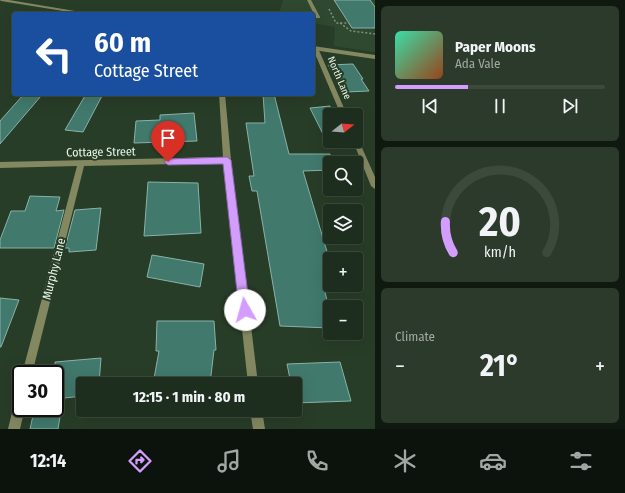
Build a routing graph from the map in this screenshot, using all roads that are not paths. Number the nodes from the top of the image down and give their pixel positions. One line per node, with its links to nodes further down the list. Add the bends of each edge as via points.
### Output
1 (1, 0): 3 (street)
2 (309, 0): 4 (street)
3 (78, 12)
4 (318, 17)
5 (315, 48): 7 (street)
6 (315, 50): 9 (street, North Lane)
7 (375, 57)
8 (222, 96): 11 (street)
9 (341, 108)
10 (359, 148): 14 (street)
11 (227, 160): 12 (street, Cottage Street); 16 (street)
12 (81, 164): 13 (street, Cottage Street); 15 (street, Murphy Lane)
13 (0, 165)
14 (375, 186)
15 (30, 365)
16 (252, 377)
17 (17, 417): 19 (street)
18 (257, 417): 20 (street)
19 (14, 429)
20 (259, 429)

